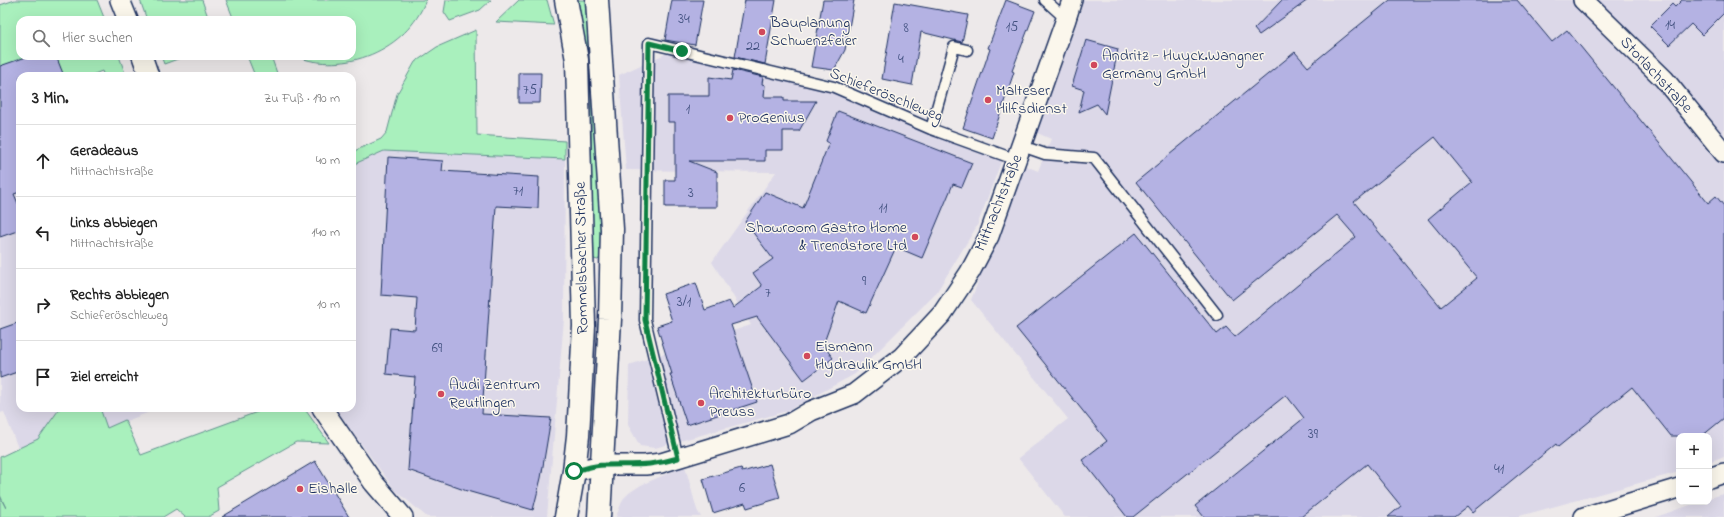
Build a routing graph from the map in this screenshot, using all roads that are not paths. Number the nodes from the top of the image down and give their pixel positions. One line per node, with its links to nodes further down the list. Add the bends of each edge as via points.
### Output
1 (120, 0): 7 (street)
2 (566, 0): 19 (main road, Rommelsbacher Straße, via 577,60 584,326)
3 (597, 0): 18 (main road, Rommelsbacher Straße, via 612,229)
4 (1045, 0): 8 (lane)
5 (1072, 0): 8 (street, Mittnachtstraße)
6 (1583, 0): 14 (street, Storlachstraße, via 1664,79)
7 (126, 16)
8 (1066, 19): 13 (street, Mittnachtstraße)
9 (967, 50): 12 (lane, via 954,47)
10 (143, 60): 11 (street)
11 (148, 72)
12 (931, 130): 13 (lane, Schieferöschleweg); 17 (lane, Schieferöschleweg, via 834,87 649,43 645,320)
13 (1019, 153): 15 (lane, Schieferöschleweg, via 1094,158); 17 (street, Mittnachtstraße, via 989,236 970,272 942,314 902,358 854,394 812,411 789,424)
14 (1724, 153)
15 (1218, 315)
16 (325, 412): 23 (street, via 373,482)
17 (678, 458): 18 (street, Mittnachtstraße, via 645,465)
18 (603, 465): 19 (street, Mittnachtstraße); 25 (main road, Rommelsbacher Straße)
19 (574, 471): 24 (main road, Rommelsbacher Straße)
20 (1724, 473): 21 (street)
21 (1712, 477)
22 (1676, 489): 26 (street)
23 (403, 517)
24 (566, 517)
25 (599, 517)
26 (1584, 517)

